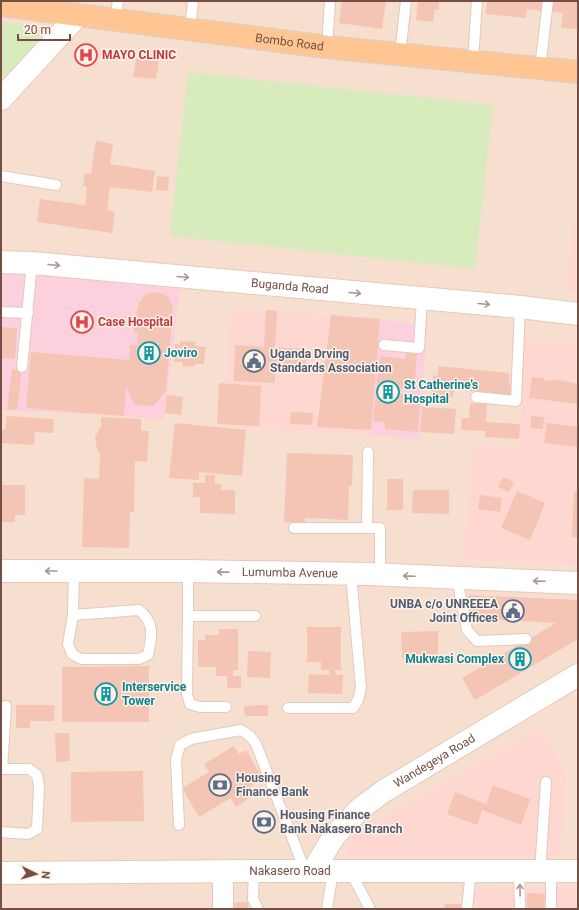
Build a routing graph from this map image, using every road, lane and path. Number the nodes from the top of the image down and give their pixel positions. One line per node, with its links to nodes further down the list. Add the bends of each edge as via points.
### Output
1 (193, 1): 9 (lane)
2 (330, 1): 10 (lane)
3 (406, 1): 11 (lane)
4 (477, 1): 12 (lane)
5 (548, 1): 13 (lane)
6 (1, 6): 8 (main road, Bombo Road)
7 (116, 10): 8 (main road, Bombo Road); 9 (main road, Bombo Road)
8 (78, 15): 15 (main road)
9 (190, 29): 10 (main road, Bombo Road)
10 (327, 47): 11 (main road, Bombo Road)
11 (400, 55): 12 (main road, Bombo Road)
12 (473, 61): 13 (main road, Bombo Road)
13 (540, 68): 14 (main road, Bombo Road)
14 (578, 72)
15 (1, 99)
16 (1, 176): 17 (lane)
17 (56, 185)
18 (1, 262): 19 (main road, Buganda Road)
19 (32, 263): 20 (main road, Buganda Road, one-way to 20); 23 (lane)
20 (422, 299): 21 (main road, Buganda Road, one-way to 21); 25 (lane, via 419,348)
21 (520, 307): 24 (main road, Buganda Road); 27 (lane, via 516,401)
22 (1, 312): 23 (lane)
23 (28, 313): 26 (lane)
24 (578, 314)
25 (384, 345)
26 (22, 367)
27 (476, 397)
28 (368, 452): 30 (lane)
29 (294, 528): 30 (lane)
30 (367, 528): 35 (lane, via 380,528)
31 (1, 571): 32 (main road, Lumumba Avenue, one-way to 31)
32 (74, 571): 33 (main road, Lumumba Avenue); 38 (lane)
33 (188, 571): 34 (main road, Lumumba Avenue, one-way to 33); 39 (lane)
34 (351, 574): 35 (main road, Lumumba Avenue); 45 (lane, via 360,688 358,700 353,708)
35 (380, 575): 36 (main road, Lumumba Avenue, one-way to 35)
36 (457, 578): 37 (main road, Lumumba Avenue, one-way to 36); 41 (lane, via 467,630 476,641)
37 (578, 583)
38 (73, 615): 38 (lane, via 68,644 72,654 81,659 139,659 148,655 151,624 139,610)
39 (188, 616): 40 (lane); 44 (lane, via 187,694 190,704 200,707)
40 (255, 616)
41 (526, 639)
42 (578, 675): 52 (main road, Wandegeya Road, via 384,791 361,808 334,836)
43 (6, 706): 46 (lane)
44 (226, 707)
45 (288, 708)
46 (2, 769): 49 (lane, via 28,769 37,775 39,787 37,829 28,834)
47 (546, 782): 54 (lane)
48 (179, 826): 52 (lane, via 176,760 180,745 191,739 241,730 256,744)
49 (1, 832)
50 (223, 871): 51 (main road, Nakasero Road); 56 (main road, Nakasero Road); 57 (street)
51 (254, 871): 52 (main road, Nakasero Road); 58 (lane, via 253,898)
52 (325, 871): 53 (main road, Nakasero Road); 59 (lane); 60 (lane)
53 (471, 871): 54 (main road, Nakasero Road); 61 (lane)
54 (537, 871): 55 (main road, Nakasero Road); 62 (lane, one-way to 54); 63 (lane)
55 (578, 871)
56 (1, 873)
57 (223, 909)
58 (258, 909)
59 (327, 909)
60 (370, 909)
61 (467, 909)
62 (520, 909)
63 (551, 909)

